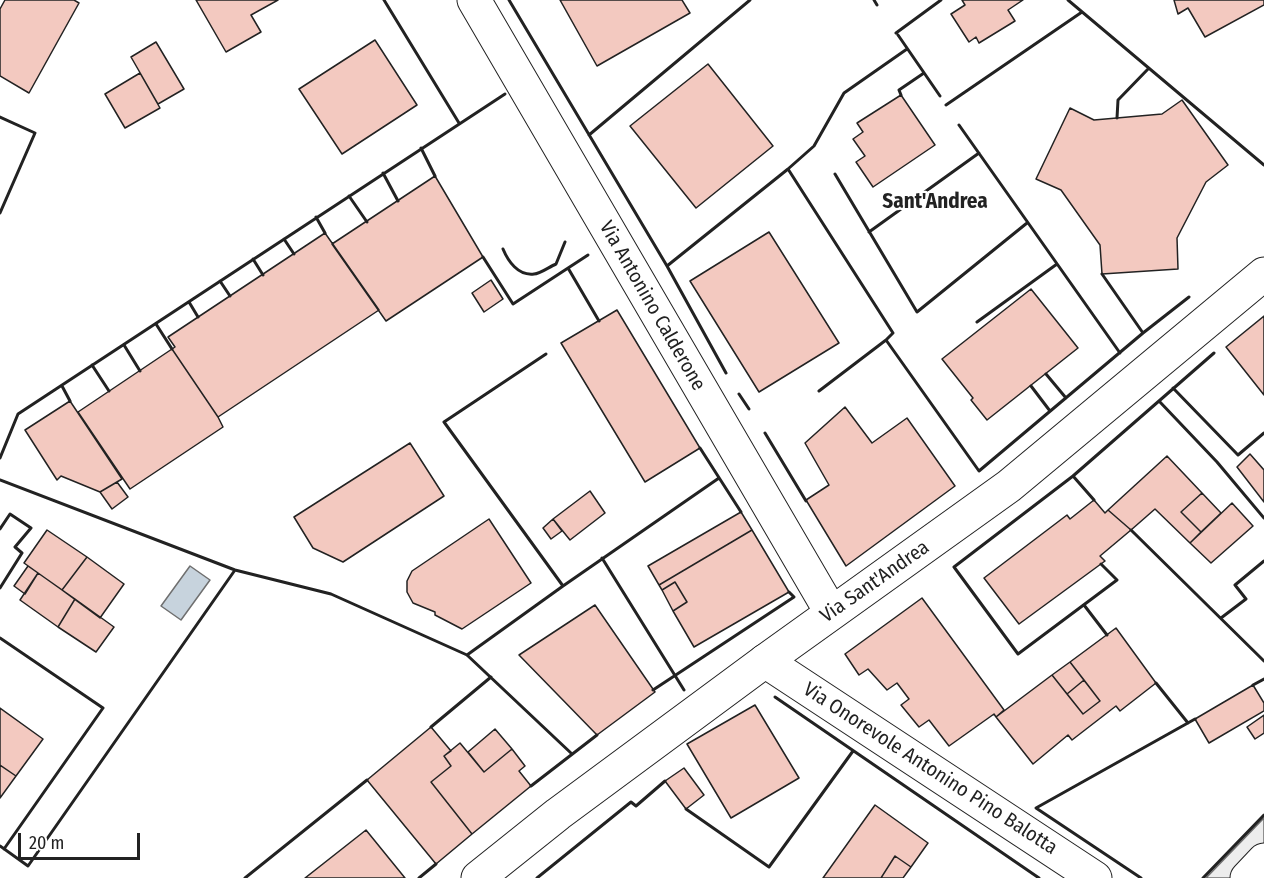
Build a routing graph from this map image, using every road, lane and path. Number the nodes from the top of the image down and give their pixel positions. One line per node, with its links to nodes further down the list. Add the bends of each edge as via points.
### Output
1 (474, 0): 3 (street, Via Antonino Calderone)
2 (1264, 274): 3 (street, Via Sant'Andrea, via 1009,486)
3 (831, 612): 4 (street, Via Sant'Andrea)
4 (765, 661): 6 (street, Via Sant'Andrea); 7 (street, Via Onorevole Antonino Pino Balotta)
5 (1264, 860): 8 (street)
6 (478, 878)
7 (1095, 878)
8 (1247, 878)

